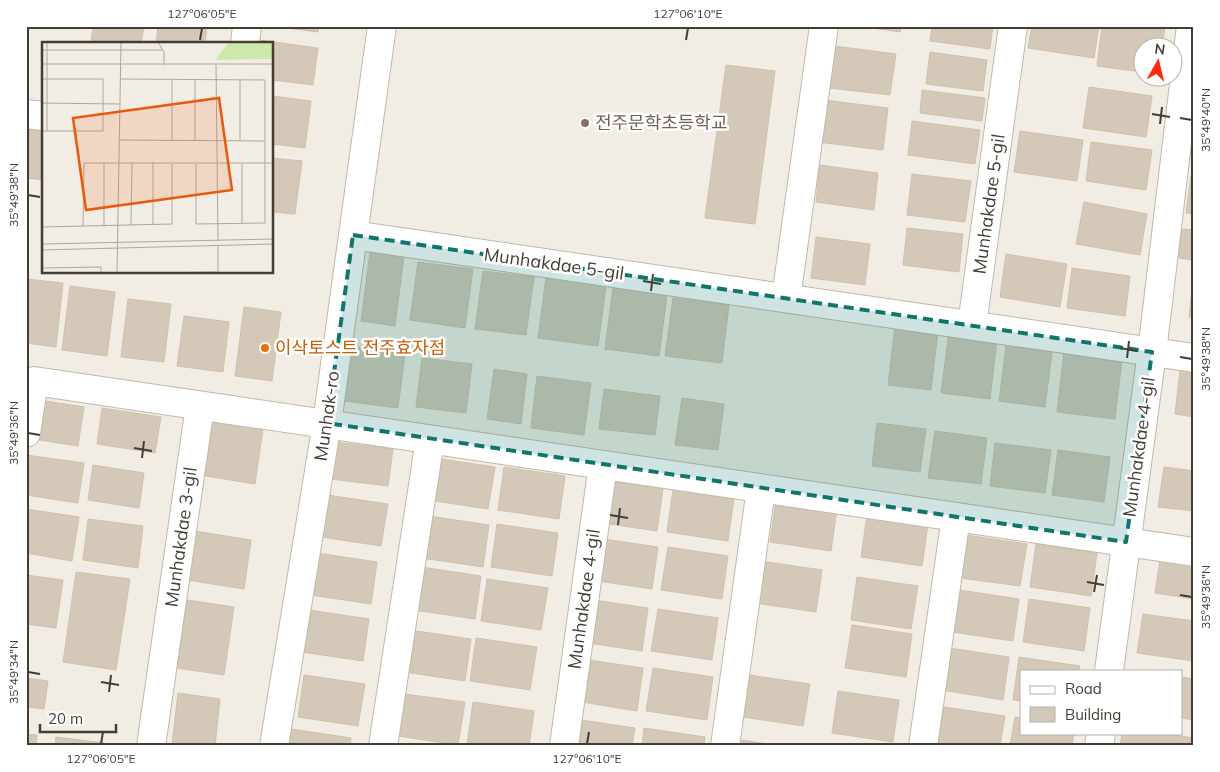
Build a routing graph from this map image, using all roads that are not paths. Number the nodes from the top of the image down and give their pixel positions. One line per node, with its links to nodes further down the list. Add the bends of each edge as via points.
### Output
1 (247, 26): 6 (street)
2 (382, 26): 9 (street, Munhak-ro)
3 (1013, 26): 11 (street, Munhakdae 5-gil)
4 (1192, 26): 12 (street)
5 (822, 38): 10 (street)
6 (245, 42)
7 (26, 114): 8 (street)
8 (42, 116)
9 (353, 235): 10 (street, Munhakdae 5-gil); 16 (street, Munhak-ro)
10 (786, 298): 11 (street, Munhakdae 5-gil)
11 (972, 325): 12 (street, Munhakdae 5-gil)
12 (1152, 352): 13 (street, Munhakdae 5-gil); 22 (street, Munhakdae 4-gil)
13 (1194, 358)
14 (30, 381): 15 (street); 17 (street)
15 (200, 406): 16 (street); 26 (street, Munhakdae 3-gil)
16 (327, 423): 18 (street, Munhakdae 4-gil); 27 (street, Munhak-ro)
17 (26, 433)
18 (430, 440): 19 (street, Munhakdae 4-gil); 28 (street)
19 (603, 465): 20 (street, Munhakdae 4-gil); 25 (street, Munhakdae 4-gil)
20 (761, 489): 21 (street, Munhakdae 4-gil); 29 (street)
21 (956, 517): 22 (street, Munhakdae 4-gil); 30 (street)
22 (1126, 542): 23 (street, Munhakdae 4-gil); 24 (street, Munhakdae 4-gil)
23 (1194, 552)
24 (1109, 670)
25 (564, 740)
26 (151, 746)
27 (274, 746)
28 (383, 746)
29 (725, 746)
30 (923, 746)

